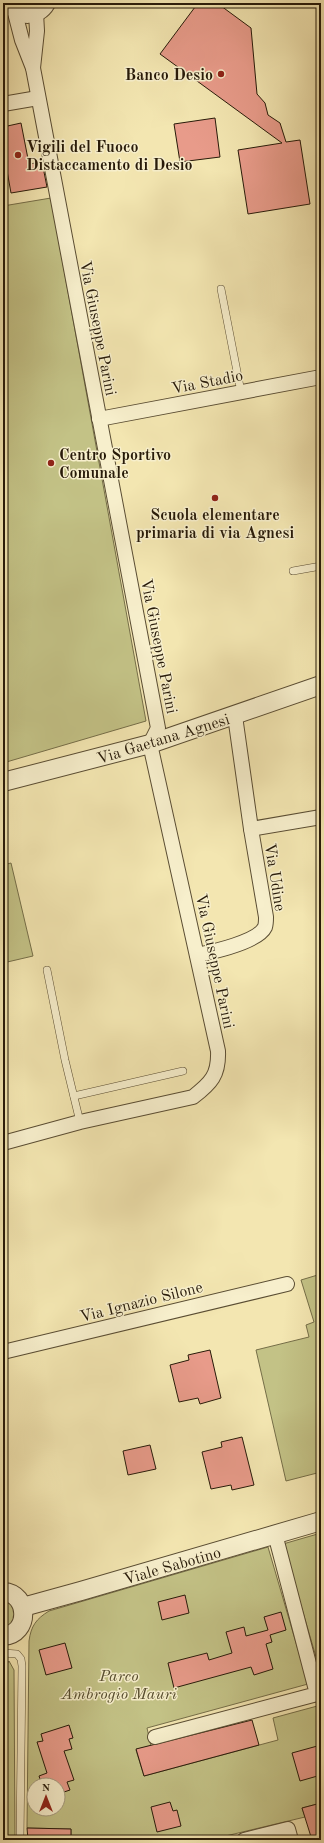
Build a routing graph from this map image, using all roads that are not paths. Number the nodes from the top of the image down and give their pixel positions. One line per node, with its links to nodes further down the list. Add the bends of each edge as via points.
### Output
1 (12, 6): 2 (street, via 24,14); 3 (street, Via Giuseppe Parini)
2 (46, 6): 3 (street, Via Giuseppe Parini)
3 (33, 68): 4 (street, Via Giuseppe Parini)
4 (38, 98): 5 (street); 9 (street, Via Giuseppe Parini)
5 (3, 104)
6 (221, 288): 8 (lane)
7 (321, 376): 8 (street, Via Stadio)
8 (241, 392): 9 (street, Via Stadio)
9 (99, 419): 14 (street, Via Giuseppe Parini, via 158,728)
10 (321, 566): 11 (lane)
11 (293, 571)
12 (321, 685): 13 (street, Via Gaetana Agnesi)
13 (235, 716): 14 (street, Via Gaetana Agnesi); 17 (street, Via Udine)
14 (150, 744): 15 (street, Via Gaetana Agnesi); 18 (street, Via Giuseppe Parini)
15 (3, 782)
16 (321, 817): 17 (street, Via Udine)
17 (252, 829): 18 (street, Via Udine, via 266,918 265,927 258,934 229,948)
18 (197, 955): 22 (street, Via Giuseppe Parini, via 218,1051 219,1064 213,1078 193,1097)
19 (47, 970): 21 (lane)
20 (183, 1071): 21 (lane)
21 (74, 1096): 22 (lane)
22 (80, 1122): 23 (street, Via Giuseppe Parini)
23 (3, 1143)
24 (287, 1284): 25 (street, Via Ignazio Silone)
25 (3, 1352)
26 (321, 1521): 27 (street, Viale Sabotino)
27 (275, 1534): 29 (street, Viale Sabotino); 32 (street, via 317,1694)
28 (3, 1592): 29 (street, via 14,1595)
29 (23, 1607): 30 (street, via 24,1614 19,1628 14,1633)
30 (3, 1636)
31 (3, 1653): 33 (lane, via 17,1654 22,1666)
32 (155, 1737)
33 (20, 1840)
34 (244, 1840): 35 (street, via 288,1829)
35 (291, 1840)

